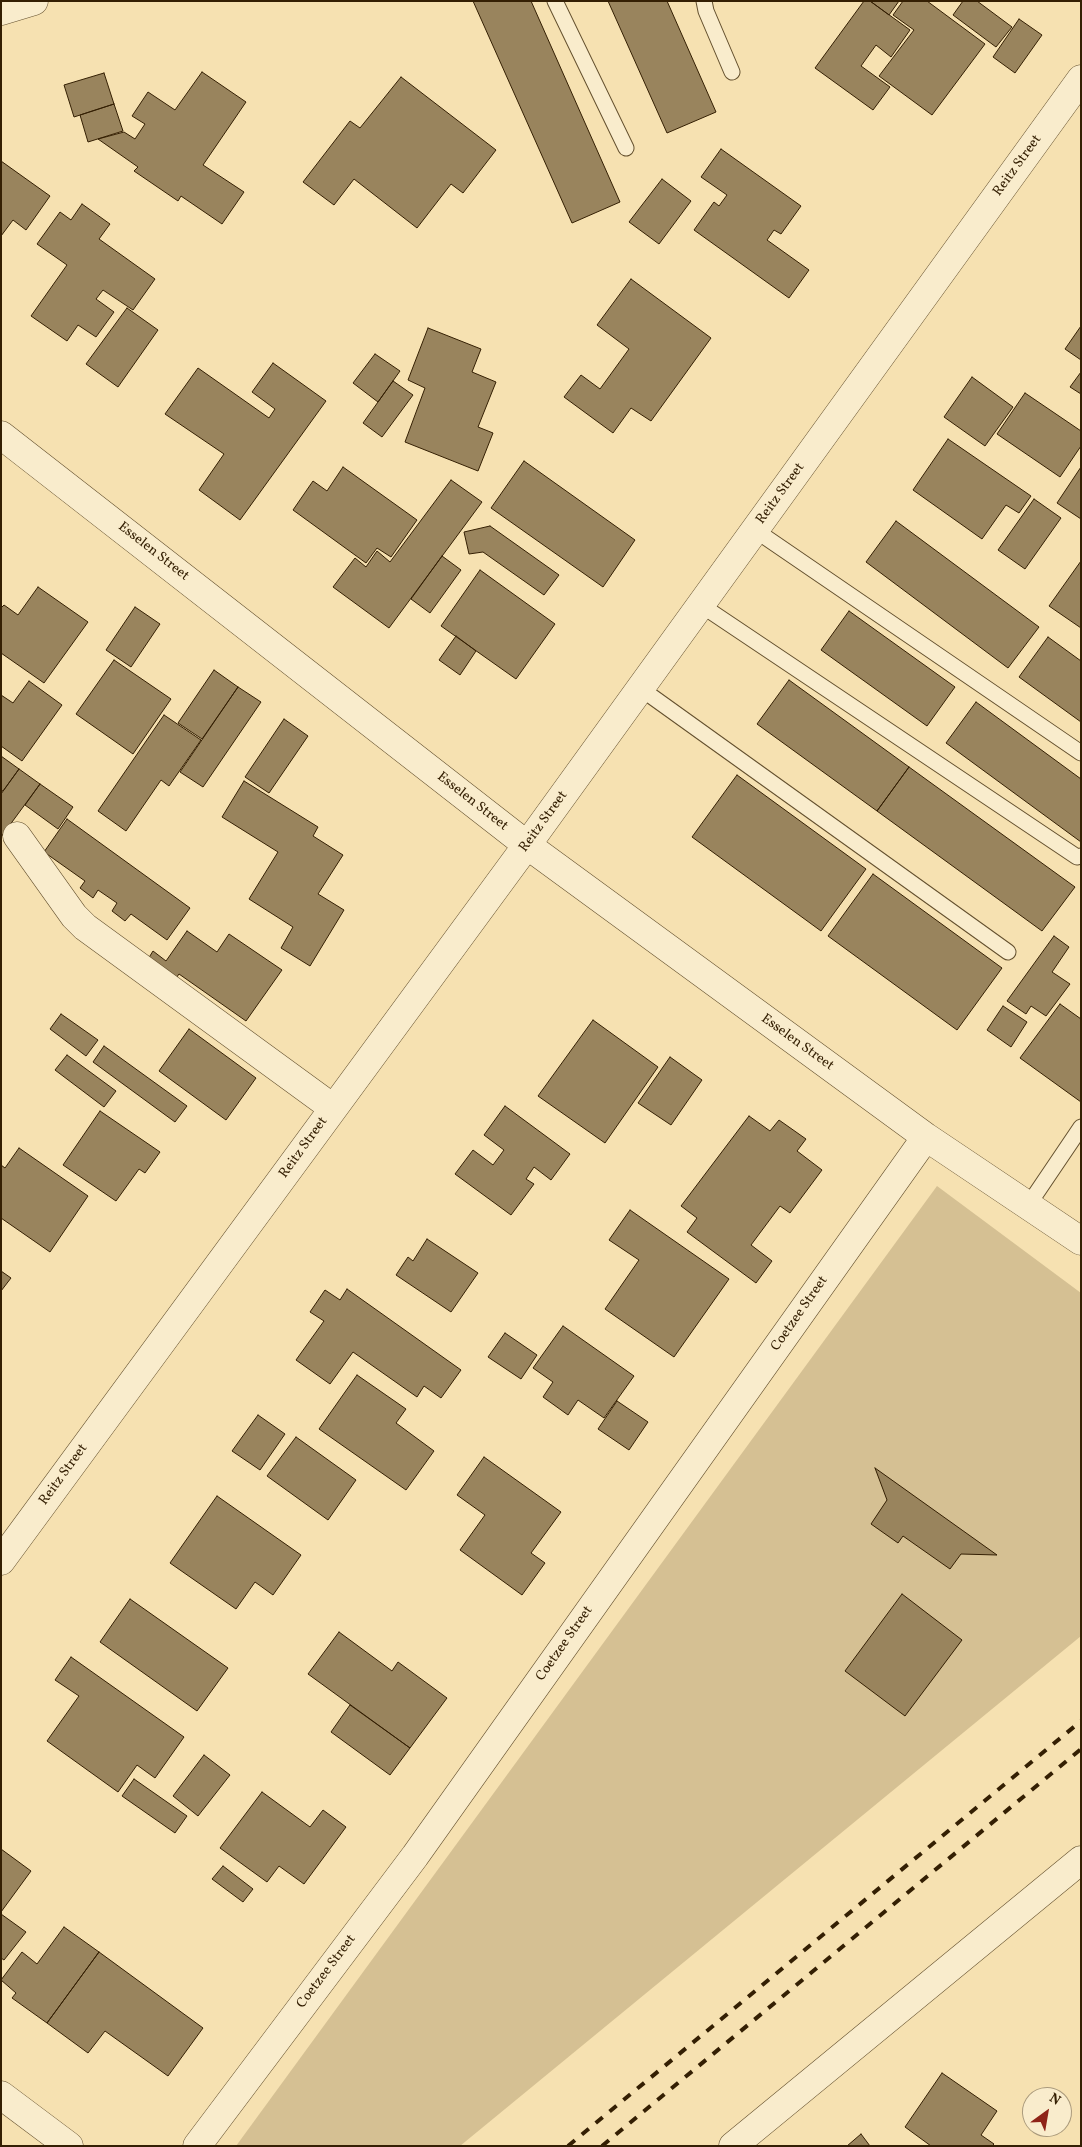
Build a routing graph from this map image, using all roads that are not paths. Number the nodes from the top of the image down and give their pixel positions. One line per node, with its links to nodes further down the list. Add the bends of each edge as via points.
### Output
1 (555, 1): 7 (lane)
2 (704, 1): 5 (lane)
3 (30, 2): 4 (street)
4 (1, 11)
5 (732, 72)
6 (1081, 79): 9 (street, Reitz Street)
7 (626, 148)
8 (1, 435): 14 (street, Esselen Street)
9 (755, 530): 10 (street, Reitz Street); 12 (lane)
10 (701, 605): 11 (street, Reitz Street); 15 (lane, via 1077,857)
11 (640, 688): 14 (street, Reitz Street); 16 (lane)
12 (1081, 753)
13 (17, 836): 17 (street, via 85,927)
14 (527, 845): 17 (street, Reitz Street); 19 (street, Esselen Street)
15 (1081, 856)
16 (1008, 952)
17 (333, 1108): 22 (street, Reitz Street)
18 (1081, 1127): 20 (lane)
19 (926, 1137): 20 (street, Esselen Street); 26 (street, Coetzee Street, via 415,1856)
20 (1029, 1204): 21 (street, Esselen Street)
21 (1081, 1241)
22 (1, 1561)
23 (1081, 1860): 27 (street)
24 (1, 2095): 25 (street)
25 (70, 2146)
26 (197, 2146)
27 (733, 2146)

